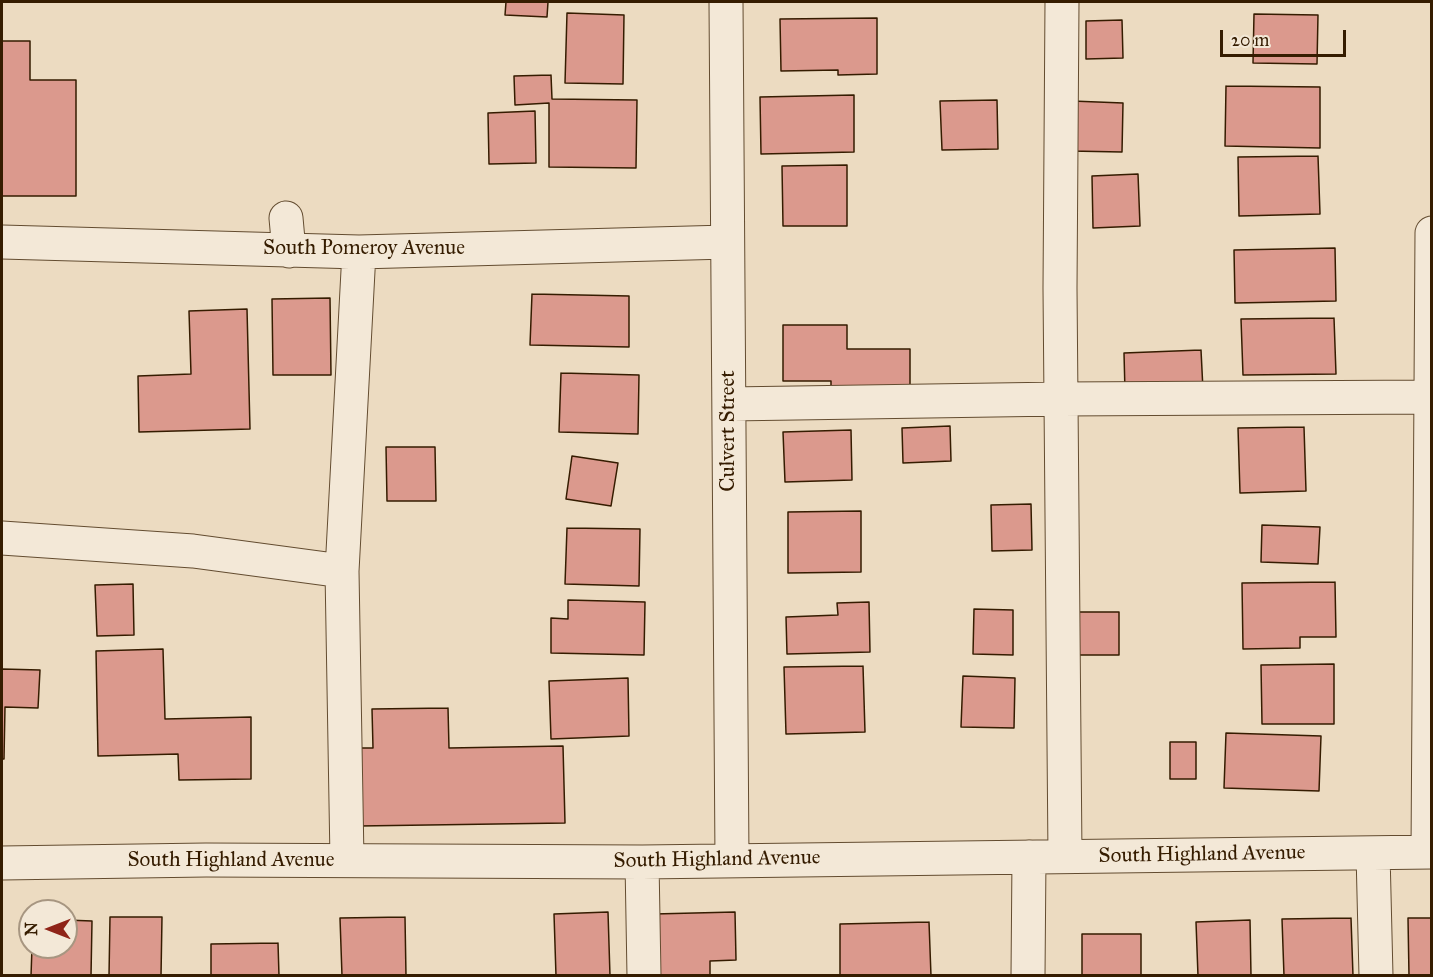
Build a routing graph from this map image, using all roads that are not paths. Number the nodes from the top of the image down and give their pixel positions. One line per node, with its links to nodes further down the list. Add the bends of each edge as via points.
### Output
1 (726, 2): 6 (street, Culvert Street)
2 (1062, 2): 10 (street)
3 (286, 218): 7 (street)
4 (1431, 233): 9 (street)
5 (2, 242): 7 (street, South Pomeroy Avenue)
6 (727, 242): 8 (street, South Pomeroy Avenue); 11 (street, Culvert Street)
7 (289, 251): 8 (street, South Pomeroy Avenue)
8 (359, 252): 13 (street)
9 (1431, 397): 10 (street); 14 (street)
10 (1061, 399): 11 (street); 16 (street)
11 (729, 404): 19 (street, Culvert Street)
12 (2, 538): 13 (street, via 193,551)
13 (342, 571): 18 (street)
14 (1430, 852): 15 (street, South Highland Avenue)
15 (1373, 853): 16 (street, South Highland Avenue); 24 (street)
16 (1065, 856): 17 (street, South Highland Avenue)
17 (1029, 857): 19 (street, South Highland Avenue); 23 (street)
18 (348, 860): 20 (street, South Highland Avenue); 21 (street, South Highland Avenue)
19 (732, 860): 20 (street, South Highland Avenue)
20 (642, 862): 22 (street)
21 (2, 863)
22 (644, 975)
23 (1028, 975)
24 (1376, 975)

